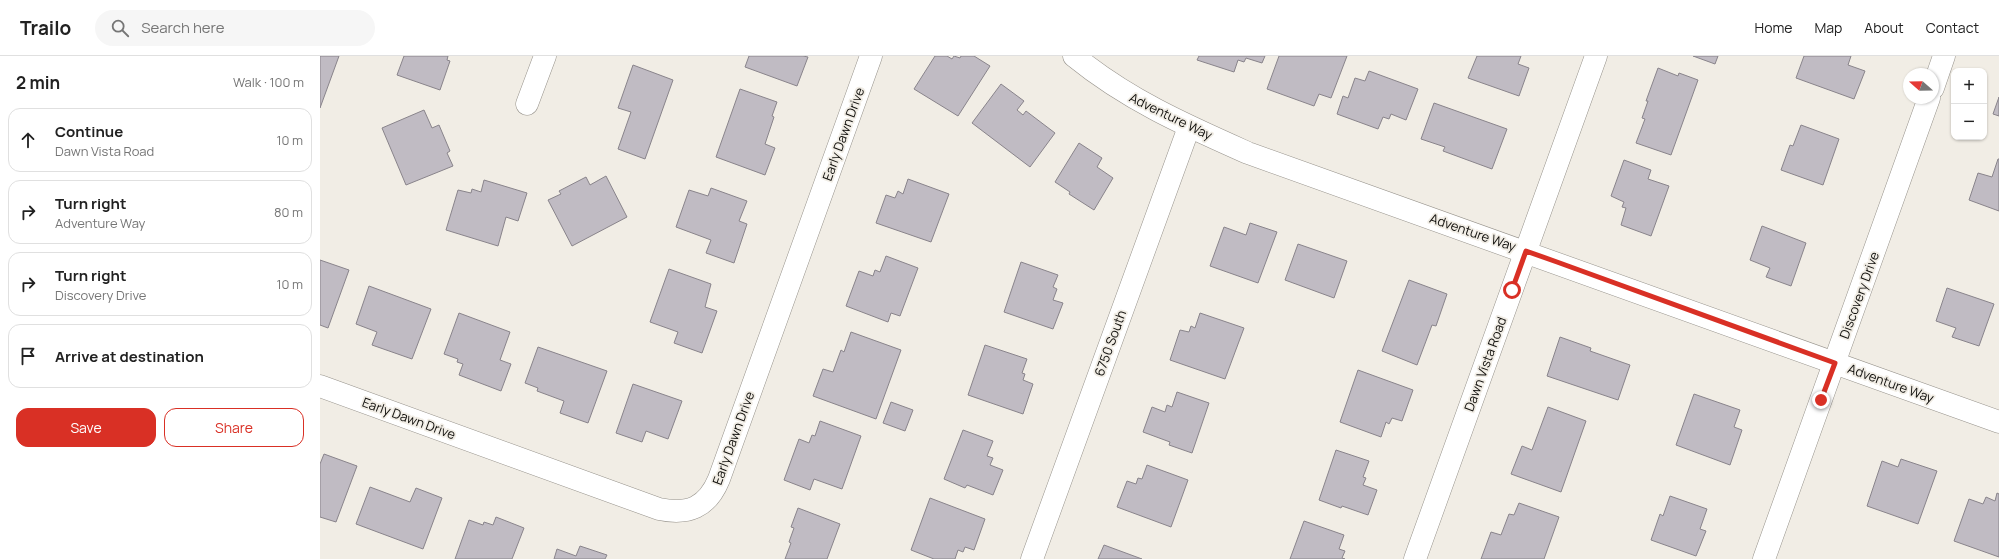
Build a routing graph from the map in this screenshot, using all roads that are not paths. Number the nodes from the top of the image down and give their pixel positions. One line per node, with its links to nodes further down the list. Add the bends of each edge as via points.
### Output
1 (545, 56): 7 (street)
2 (871, 56): 12 (street, Early Dawn Drive, via 719,479 710,496 702,503 686,510 659,509)
3 (1074, 56): 9 (street, Adventure Way, via 1119,90)
4 (1596, 56): 10 (street, Dawn Vista Road)
5 (1944, 56): 6 (street)
6 (1939, 71)
7 (527, 104)
8 (1928, 104): 11 (street, Discovery Drive)
9 (1189, 127): 10 (street, Adventure Way, via 1248,153); 14 (street, 6750 South)
10 (1526, 251): 11 (street, Adventure Way); 15 (street, Dawn Vista Road)
11 (1835, 363): 13 (street, Adventure Way); 16 (street, Discovery Drive)
12 (320, 386)
13 (1999, 422)
14 (1032, 559)
15 (1415, 559)
16 (1764, 559)

